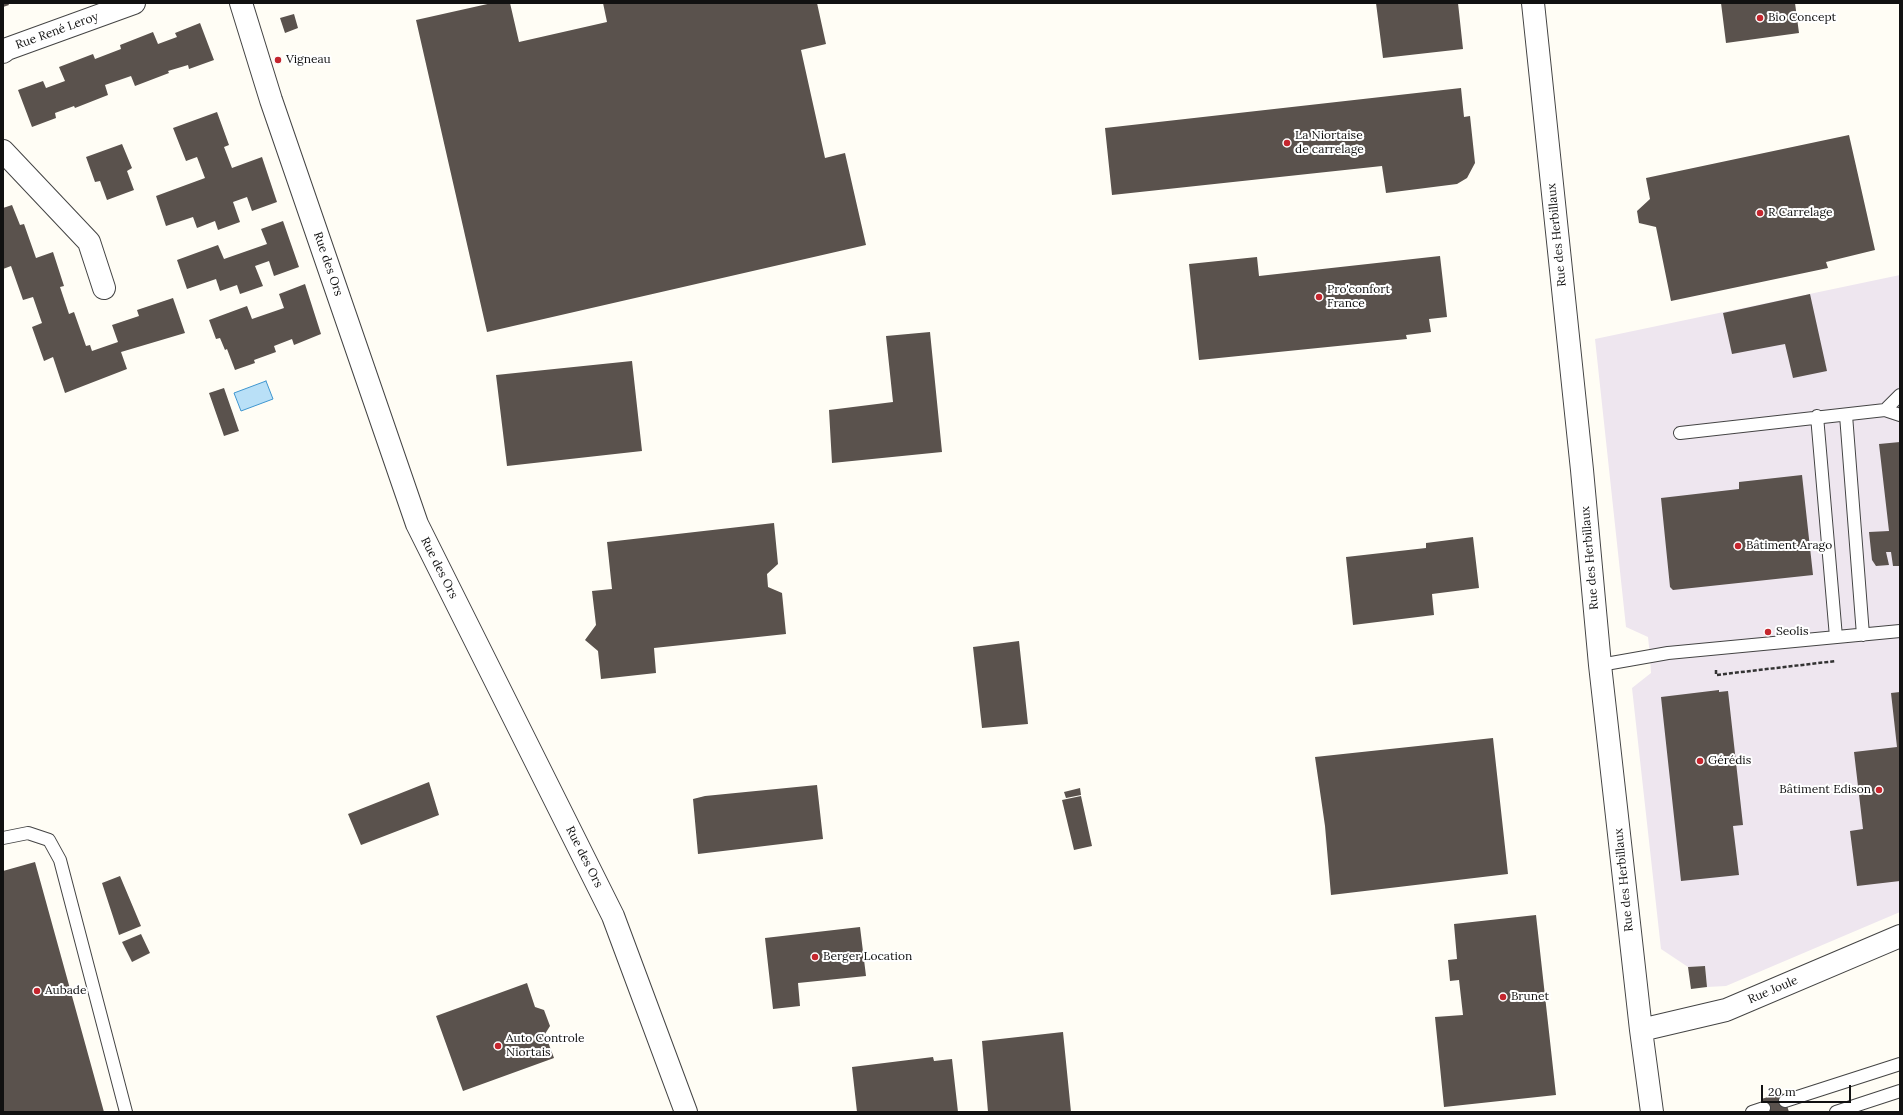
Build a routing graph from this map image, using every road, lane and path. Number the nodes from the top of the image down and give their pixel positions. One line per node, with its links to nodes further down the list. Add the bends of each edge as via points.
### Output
1 (134, 3): 4 (street, Rue René Leroy)
2 (241, 3): 27 (street, Rue des Ors, via 271,100 417,524 613,916)
3 (1533, 3): 17 (street, Rue des Herbillaux)
4 (3, 52)
5 (3, 150): 6 (street, via 90,242)
6 (104, 288)
7 (1900, 394): 8 (lane)
8 (1885, 410): 9 (lane); 10 (lane)
9 (1846, 414): 11 (lane); 14 (lane)
10 (1900, 415)
11 (1817, 416): 12 (lane); 15 (lane)
12 (1680, 433)
13 (1900, 632): 14 (lane)
14 (1863, 635): 15 (lane)
15 (1836, 637): 17 (lane, via 1668,653)
16 (1842, 660): 18 (path)
17 (1600, 665): 21 (street, Rue des Herbillaux)
18 (1716, 675)
19 (3, 838): 26 (lane, via 28,833 49,840 60,860)
20 (1900, 936): 21 (street, Rue Joule, via 1726,1010)
21 (1641, 1030): 28 (street, Rue des Herbillaux)
22 (1900, 1064): 24 (lane)
23 (1900, 1091): 30 (lane)
24 (1785, 1101)
25 (1764, 1108): 29 (lane)
26 (126, 1112)
27 (686, 1112)
28 (1652, 1112)
29 (1752, 1112)
30 (1836, 1112)

